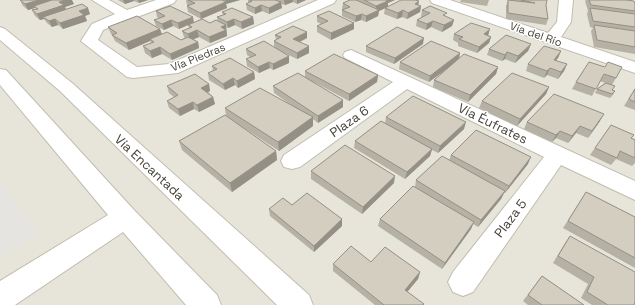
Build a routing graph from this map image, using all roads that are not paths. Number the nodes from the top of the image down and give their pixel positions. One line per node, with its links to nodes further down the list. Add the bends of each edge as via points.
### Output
1 (99, 0): 6 (street)
2 (169, 0): 6 (street, Vía Piedras)
3 (329, 0): 6 (street, Vía Piedras, via 172,69 133,73 89,41 97,27)
4 (437, 0): 8 (street, Vía del Río)
5 (566, 0): 8 (street, via 567,18 561,29)
6 (126, 15)
7 (0, 32): 20 (street, Vía Encantada, via 66,87)
8 (550, 39): 10 (street, Vía del Río)
9 (351, 55): 12 (street, Vía Éufrates)
10 (635, 68)
11 (0, 74): 16 (street)
12 (406, 81): 13 (street, Vía Éufrates); 14 (street, Plaza 6)
13 (557, 154): 15 (street, Vía Éufrates); 17 (street, Plaza 5)
14 (292, 161)
15 (635, 191)
16 (125, 217): 18 (street); 19 (street)
17 (463, 282)
18 (0, 298)
19 (206, 305)
20 (298, 305)

